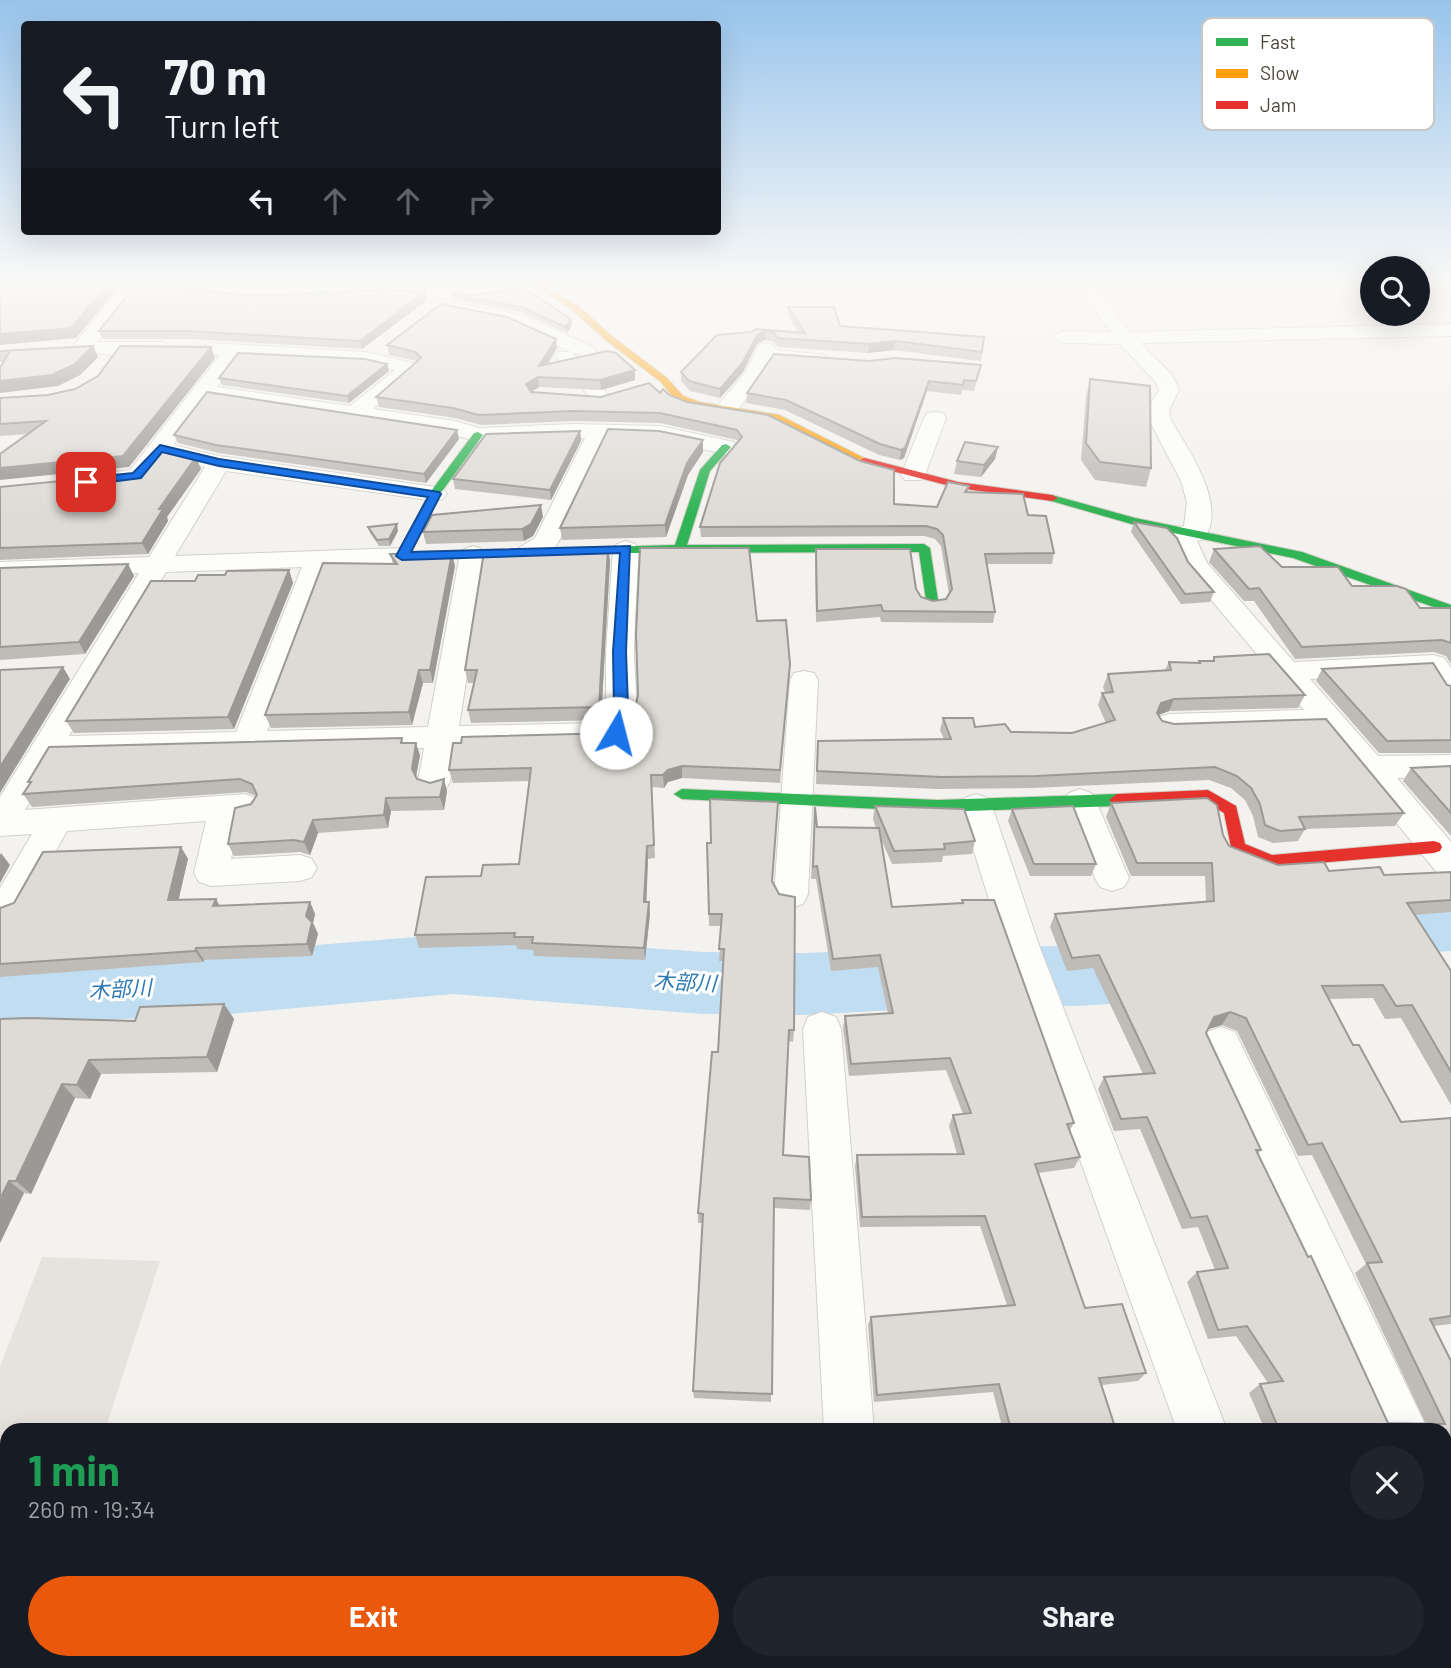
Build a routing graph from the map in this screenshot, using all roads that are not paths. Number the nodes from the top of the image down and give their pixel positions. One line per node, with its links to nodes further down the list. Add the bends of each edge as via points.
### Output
1 (227, 360): 11 (street)
2 (375, 360): 14 (street, via 410,368)
3 (571, 360): 12 (street, via 610,396)
4 (637, 360): 9 (street)
5 (761, 360): 13 (street, via 748,384)
6 (832, 360): 8 (street)
7 (1147, 360): 24 (street, via 1168,385 1167,397 1158,410 1160,420 1193,481 1199,502)
8 (842, 361)
9 (664, 380): 10 (street); 13 (street, via 679,398)
10 (640, 387)
11 (204, 391): 14 (street); 19 (street)
12 (572, 398)
13 (725, 410): 21 (street, via 775,417 869,463)
14 (354, 414): 17 (street)
15 (935, 418): 21 (street)
16 (598, 432): 17 (street); 18 (street, via 660,433); 27 (street, via 545,543)
17 (478, 435): 23 (street)
18 (726, 447): 25 (street, via 705,470)
19 (160, 449): 20 (street); 22 (street, via 137,475)
20 (219, 463): 23 (street); 31 (street)
21 (913, 475): 24 (street, via 1048,497 1100,515)
22 (79, 482)
23 (435, 494): 29 (street)
24 (1188, 533): 34 (street, via 1330,564); 37 (street, via 1195,565)
25 (680, 548): 26 (street); 33 (street, via 923,548)
26 (626, 549): 27 (street); 42 (street, via 621,706 616,733)
27 (529, 552): 28 (street)
28 (473, 554): 29 (street); 42 (street)
29 (402, 556): 30 (street)
30 (317, 561): 31 (street); 43 (street)
31 (158, 564): 32 (street); 35 (street)
32 (0, 570)
33 (935, 592)
34 (1451, 609)
35 (98, 666): 36 (street); 44 (street)
36 (59, 668)
37 (1288, 671): 39 (street, via 1434,664); 40 (street)
38 (804, 680): 49 (street)
39 (1451, 690)
40 (1329, 719): 41 (street); 46 (street)
41 (1169, 724)
42 (442, 738): 43 (street); 47 (street)
43 (248, 741): 44 (street)
44 (48, 747): 52 (street, via 0,824)
45 (1451, 766): 46 (street)
46 (1370, 767): 53 (street)
47 (434, 782)
48 (682, 794): 49 (street)
49 (797, 798): 51 (street, via 874,805); 56 (street)
50 (1080, 801): 51 (street); 53 (street, via 1208,795 1231,810 1238,848 1271,860); 55 (street)
51 (976, 806): 61 (street, via 1022,948)
52 (57, 820): 54 (street, via 235,807 211,873); 57 (street)
53 (1442, 857)
54 (300, 868)
55 (1112, 878)
56 (791, 894)
57 (9, 904)
58 (822, 1029): 60 (street)
59 (1221, 1044): 62 (street)
60 (849, 1423)
61 (1199, 1423)
62 (1400, 1423)

